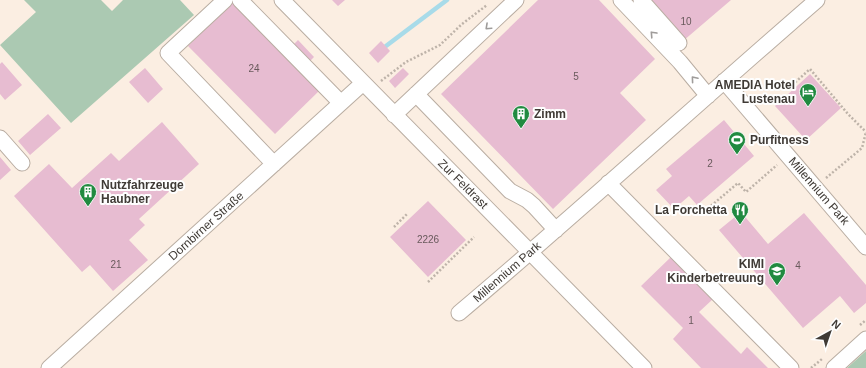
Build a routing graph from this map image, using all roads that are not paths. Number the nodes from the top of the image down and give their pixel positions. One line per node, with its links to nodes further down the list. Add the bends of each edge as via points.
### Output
1 (225, 0): 17 (street, via 168,53)
2 (240, 0): 13 (street)
3 (282, 0): 10 (street, Zur Feldrast, via 344,63)
4 (516, 0): 11 (street, one-way to 11)
5 (621, 0): 12 (street, one-way to 5, via 680,62)
6 (641, 0): 8 (street)
7 (817, 0): 9 (street, Millennium Park)
8 (679, 43)
9 (724, 82): 12 (street, Millennium Park); 20 (street, Millennium Park)
10 (369, 84): 13 (street, Dornbirner Straße); 14 (street, Zur Feldrast)
11 (416, 94): 14 (street); 19 (street, via 510,191 527,200)
12 (708, 96): 18 (street, Millennium Park)
13 (341, 103): 17 (street, Dornbirner Straße)
14 (394, 115): 21 (street, Zur Feldrast)
15 (0, 138): 16 (street)
16 (22, 163)
17 (274, 164): 24 (street, Dornbirner Straße)
18 (608, 183): 19 (street, Millennium Park); 26 (street)
19 (556, 230): 21 (street, Millennium Park)
20 (866, 247)
21 (530, 253): 22 (street, Millennium Park); 25 (street, Zur Feldrast)
22 (459, 313)
23 (866, 339): 27 (street)
24 (49, 368)
25 (644, 368)
26 (791, 368)
27 (834, 368)

